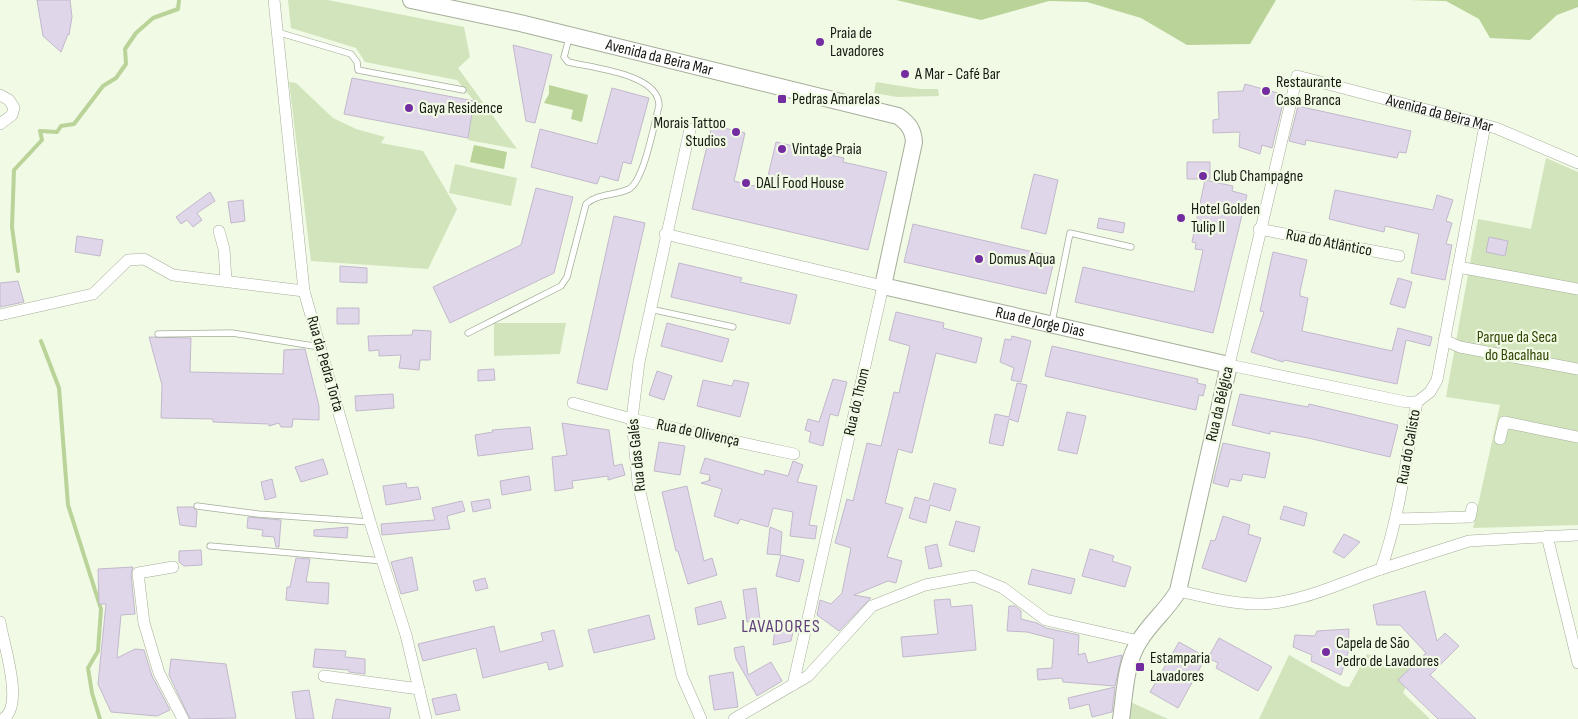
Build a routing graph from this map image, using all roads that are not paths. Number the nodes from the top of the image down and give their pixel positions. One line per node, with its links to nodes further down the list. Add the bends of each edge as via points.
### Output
1 (274, 0): 3 (street, Rua da Pedra Torta)
2 (411, 0): 4 (main road, Avenida da Beira Mar)
3 (276, 32): 6 (lane, via 351,54 358,70); 22 (street, Rua da Pedra Torta)
4 (569, 36): 8 (main road, Avenida da Beira Mar, via 898,116); 27 (lane, via 564,57 568,62 639,79 655,90 659,106 641,170 631,188 592,198 586,204 561,286)
5 (1297, 76): 10 (street, Avenida da Beira Mar); 13 (street, Rua da Bélgica)
6 (463, 90)
7 (0, 95): 9 (street, via 10,100 14,108)
8 (906, 122): 20 (main road, Rua do Thom, via 913,131 914,142)
9 (0, 124)
10 (1485, 125): 12 (street, Avenida da Beira Mar); 18 (street, Rua do Calisto)
11 (690, 129): 15 (street, Rua das Galés)
12 (1578, 163)
13 (1259, 229): 17 (street, Rua do Atlântico); 32 (street, Rua da Bélgica)
14 (220, 231): 19 (street)
15 (665, 234): 20 (street, Rua de Jorge Dias); 23 (street, Rua das Galés)
16 (1130, 247): 26 (lane, via 1070,233)
17 (1399, 256)
18 (1458, 267): 21 (street); 29 (street, Rua do Calisto)
19 (226, 280): 22 (street); 24 (street, via 173,275 144,260 128,260 92,294)
20 (883, 286): 26 (main road, Rua de Jorge Dias); 55 (street, Rua do Thom)
21 (1578, 289)
22 (304, 291): 30 (street, Rua da Pedra Torta)
23 (650, 310): 25 (lane); 36 (street, Rua das Galés)
24 (0, 314)
25 (733, 326)
26 (1051, 326): 32 (main road, Rua de Jorge Dias)
27 (468, 333)
28 (158, 334): 30 (lane, via 232,333)
29 (1444, 340): 31 (street, via 1461,340); 33 (street, via 1460,347); 34 (street, Rua do Calisto, via 1437,380 1430,392)
30 (320, 347): 43 (street, Rua da Pedra Torta)
31 (1578, 362)
32 (1229, 365): 34 (street, Rua de Jorge Dias); 50 (main road, Rua da Bélgica)
33 (1578, 369)
34 (1416, 402): 42 (street, Rua do Calisto)
35 (573, 403): 36 (street, Rua de Olivença)
36 (632, 419): 39 (street, Rua de Olivença); 60 (street, Rua das Galés, via 638,483 680,668)
37 (1578, 437): 38 (street, via 1504,422)
38 (1500, 439)
39 (794, 454)
40 (197, 506): 43 (lane)
41 (1472, 508): 42 (street, via 1470,517)
42 (1396, 519): 49 (street, Rua do Calisto)
43 (370, 522): 47 (street, Rua da Pedra Torta)
44 (1578, 535): 45 (street)
45 (1547, 536): 49 (street, via 1469,541); 53 (street)
46 (210, 546): 47 (lane)
47 (383, 561): 56 (street, Rua da Pedra Torta)
48 (173, 567): 58 (street, via 138,574 144,623 159,673)
49 (1380, 569): 50 (street, via 1296,598 1260,604)
50 (1178, 590): 52 (main road, Rua da Bélgica, via 1171,604)
51 (0, 622): 57 (street, via 14,689 11,709)
52 (1139, 641): 55 (street, via 1046,620 1003,588 974,576 925,585 872,606 808,676); 62 (main road, Rua da Bélgica, via 1129,663)
53 (1578, 663)
54 (324, 676): 56 (street)
55 (793, 685): 61 (street)
56 (420, 689): 59 (street, Rua da Pedra Torta)
57 (3, 719)
58 (183, 719)
59 (426, 719)
60 (701, 719)
61 (734, 719)
62 (1121, 719)

